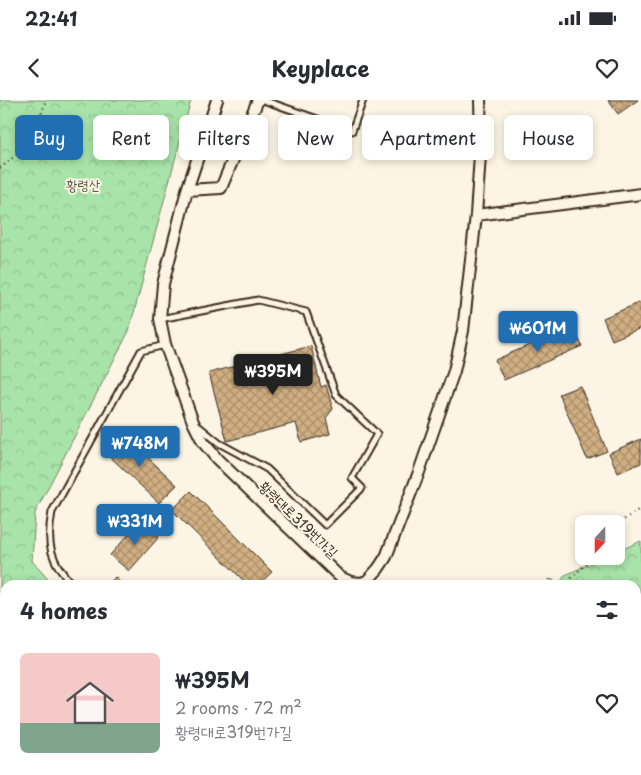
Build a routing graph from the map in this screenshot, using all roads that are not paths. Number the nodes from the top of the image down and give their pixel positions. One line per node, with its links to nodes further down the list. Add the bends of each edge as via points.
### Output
1 (217, 100): 6 (street, 황령대로319번가길)
2 (258, 100): 6 (street, via 221,188)
3 (263, 100): 4 (lane, via 352,131)
4 (363, 100)
5 (480, 100): 8 (street, 황령대로319번가길)
6 (186, 190): 9 (street, 황령대로319번가길, via 163,284)
7 (641, 194): 8 (street)
8 (476, 215): 14 (street, 황령대로319번가길, via 463,332 454,370 386,557)
9 (160, 319): 10 (street, 황령대로319번가길); 11 (lane, via 258,300 306,312 336,395 377,434 352,478 362,488 325,525 267,469 219,443)
10 (165, 344): 11 (street, 황령대로319번가길); 12 (lane, via 141,351 52,512 48,530 52,554)
11 (193, 422): 13 (street, 황령대로319번가길, via 217,459)
12 (68, 580)
13 (347, 580)
14 (369, 580)

